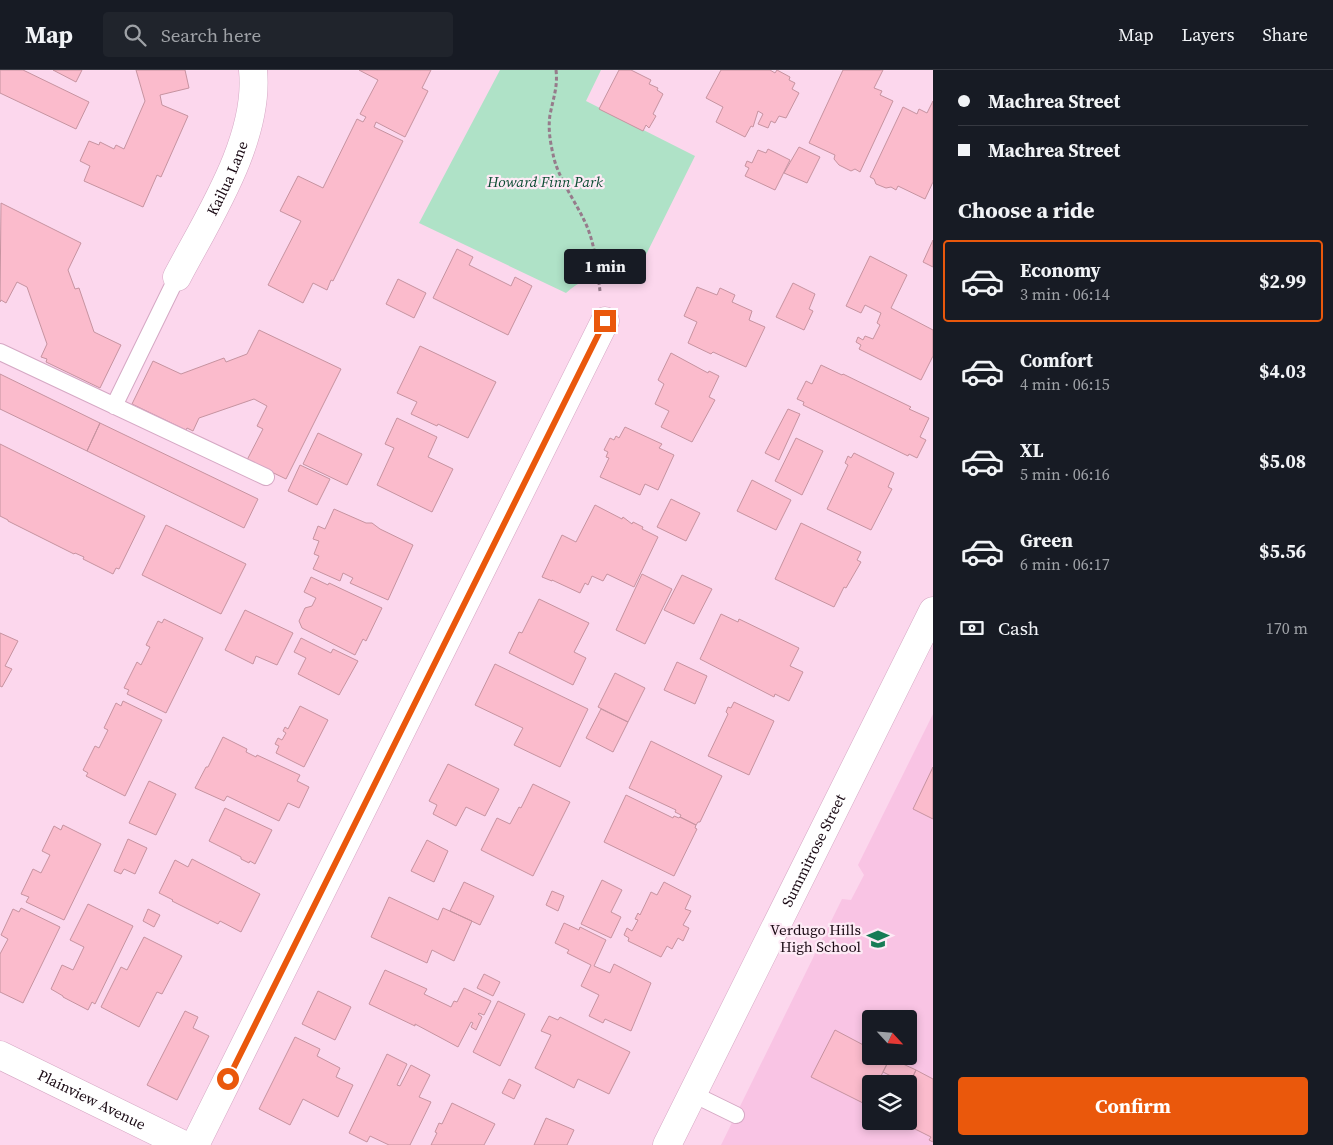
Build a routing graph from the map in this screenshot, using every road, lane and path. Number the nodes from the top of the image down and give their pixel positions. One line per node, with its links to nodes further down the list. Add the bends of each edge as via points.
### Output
1 (254, 70): 3 (street, Kailua Lane, via 253,97 243,145)
2 (556, 70): 4 (path, via 558,82 549,132 553,156 585,222 597,262)
3 (177, 277): 6 (lane)
4 (605, 321): 13 (street)
5 (0, 352): 6 (lane)
6 (114, 406): 7 (lane)
7 (266, 477)
8 (933, 611): 10 (street, Summitrose Street)
9 (0, 1055): 12 (street, Plainview Avenue)
10 (693, 1094): 11 (lane); 14 (street, Summitrose Street)
11 (736, 1116)
12 (184, 1145)
13 (195, 1145)
14 (667, 1145)

